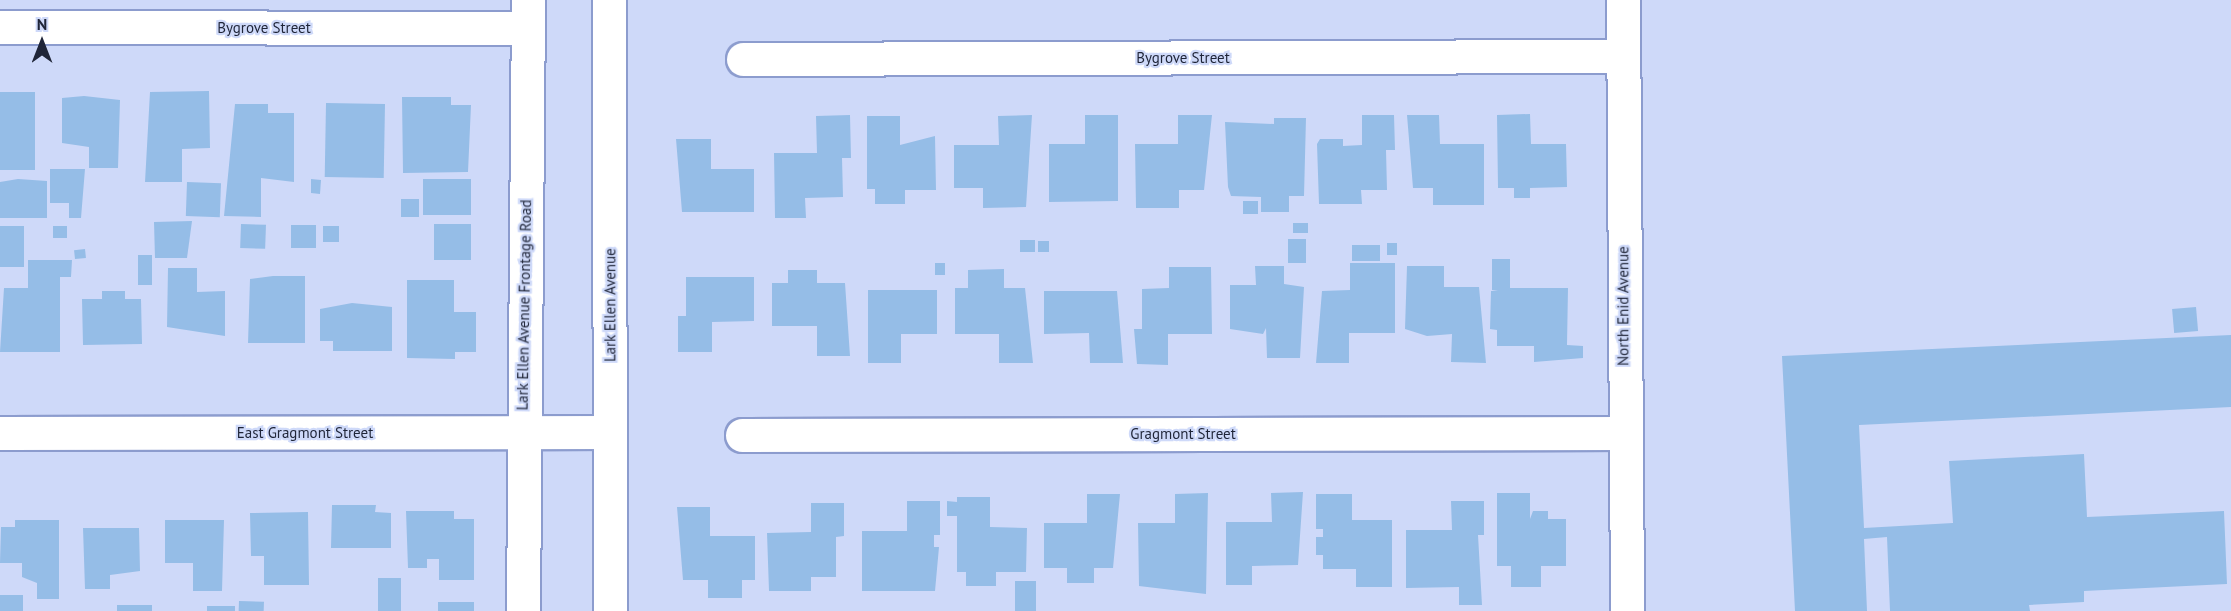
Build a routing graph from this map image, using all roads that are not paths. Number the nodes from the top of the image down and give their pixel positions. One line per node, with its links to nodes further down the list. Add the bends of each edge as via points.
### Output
1 (609, 0): 7 (street, Lark Ellen Avenue)
2 (1623, 0): 5 (street, North Enid Avenue)
3 (528, 14): 4 (street, Bygrove Street); 9 (street, Lark Ellen Avenue Frontage Road)
4 (0, 27)
5 (1622, 57): 6 (street, Bygrove Street); 10 (street, North Enid Avenue)
6 (743, 59)
7 (610, 432): 9 (street, East Gragmont Street); 13 (street, Lark Ellen Avenue)
8 (0, 433): 9 (street, East Gragmont Street)
9 (523, 433): 12 (street, Lark Ellen Avenue Frontage Road)
10 (1624, 433): 11 (street, Gragmont Street); 14 (street, North Enid Avenue)
11 (742, 435)
12 (523, 611)
13 (610, 611)
14 (1627, 611)

